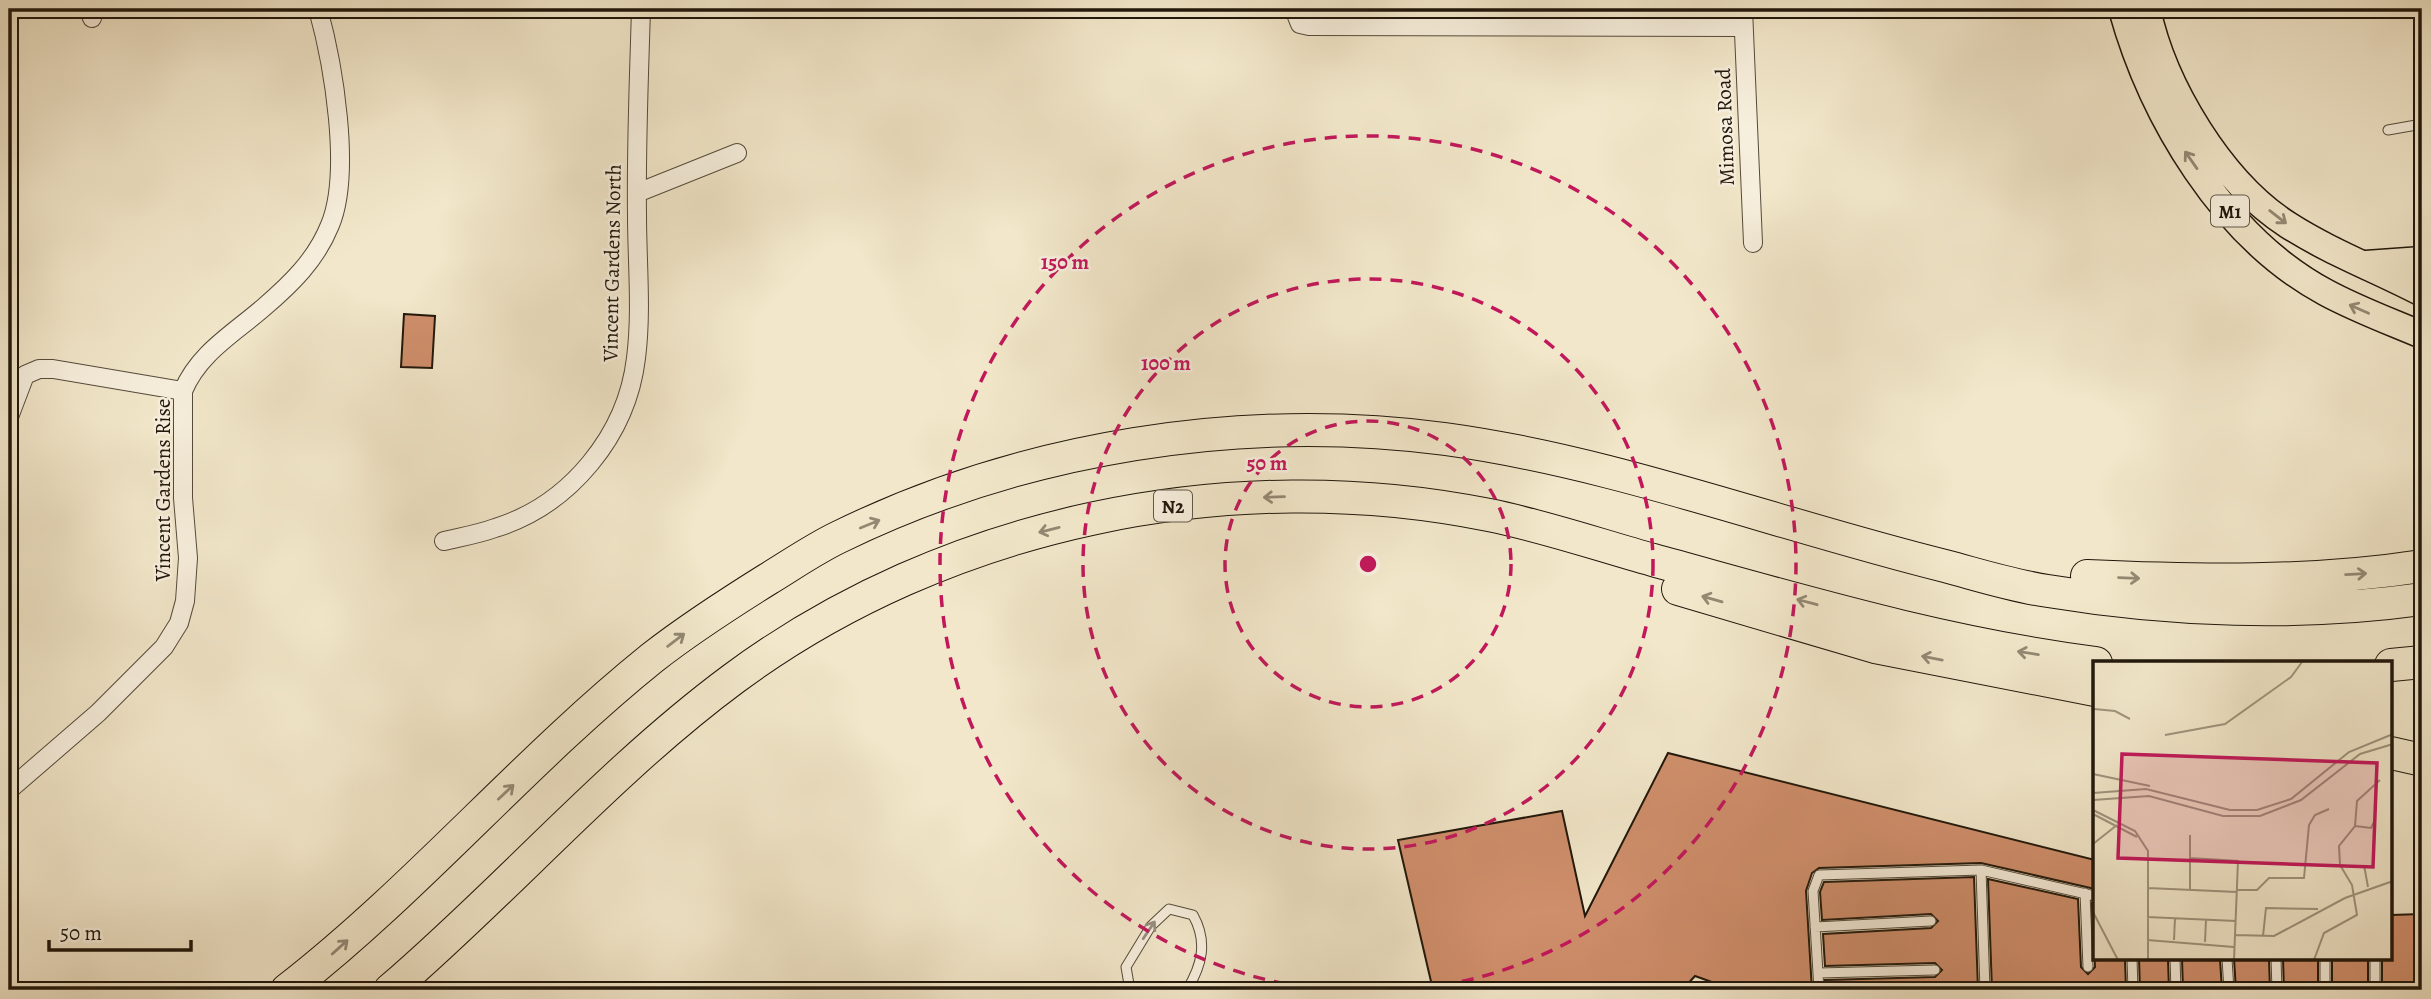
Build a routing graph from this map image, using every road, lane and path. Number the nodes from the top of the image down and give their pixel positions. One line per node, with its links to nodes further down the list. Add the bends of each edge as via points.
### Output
1 (318, 9): 17 (street, Vincent Gardens Rise, via 336,96 337,192 331,223 302,273 217,344 190,375)
2 (641, 9): 11 (street, Vincent Gardens North)
3 (1294, 9): 7 (street, via 1300,24 1309,26)
4 (1743, 9): 7 (street, Mimosa Road)
5 (2122, 9): 16 (main road, M1, one-way to 5, via 2323,291 2282,263 2249,232 2217,196 2161,115)
6 (2147, 9): 14 (main road, M1, one-way to 14, via 2172,79 2226,169 2287,225)
7 (1744, 27): 12 (street, Mimosa Road)
8 (2422, 124): 9 (lane)
9 (2388, 130)
10 (737, 153): 11 (street)
11 (636, 193): 20 (street, Vincent Gardens North, via 636,360 619,419 601,452 575,481 542,506 497,528)
12 (1753, 243)
13 (2422, 260): 14 (main road)
14 (2365, 264): 15 (main road, M1)
15 (2422, 293)
16 (2422, 335)
17 (183, 391): 18 (street, via 39,369 25,375); 30 (street, Vincent Gardens Rise, via 188,558 179,623 164,647 98,713)
18 (9, 416)
19 (1329, 495): 25 (highway, N2, one-way to 19, via 1875,620 1490,515); 27 (highway, one-way to 19, via 1875,647 1578,560); 45 (highway, N2, one-way to 45, via 1236,499 1123,512 1029,535 869,595 808,627 670,729)
20 (444, 541)
21 (1891, 553): 22 (highway, one-way to 22, via 2040,575 2154,579 2264,579); 23 (highway, via 2046,591 2162,604 2263,609); 44 (highway, one-way to 21, via 336,952 587,715 698,623 837,538 966,485 1099,450 1234,432 1352,430 1448,439 1579,464)
22 (2422, 566)
23 (2422, 599)
24 (2422, 662): 26 (highway)
25 (2093, 663)
26 (2392, 665)
27 (2093, 690)
28 (2392, 753): 29 (highway)
29 (2422, 760)
30 (9, 790)
31 (1981, 870): 32 (lane); 34 (lane, via 1819,875 1813,884); 49 (lane)
32 (2090, 894): 41 (lane)
33 (1931, 921): 34 (lane)
34 (1815, 927): 43 (lane)
35 (2132, 960): 50 (lane)
36 (2175, 960): 51 (lane)
37 (2227, 960): 52 (lane)
38 (2276, 960): 53 (lane)
39 (2325, 960): 54 (lane)
40 (2375, 960): 55 (lane)
41 (2088, 967)
42 (1935, 970): 43 (lane)
43 (1819, 973): 48 (lane)
44 (287, 990)
45 (390, 990)
46 (1130, 990): 47 (lane, one-way to 47, via 1126,967 1151,926 1169,909 1193,915 1198,925 1203,955)
47 (1187, 990)
48 (1819, 990)
49 (1985, 990)
50 (2133, 990)
51 (2176, 990)
52 (2229, 990)
53 (2277, 990)
54 (2325, 990)
55 (2375, 990)

